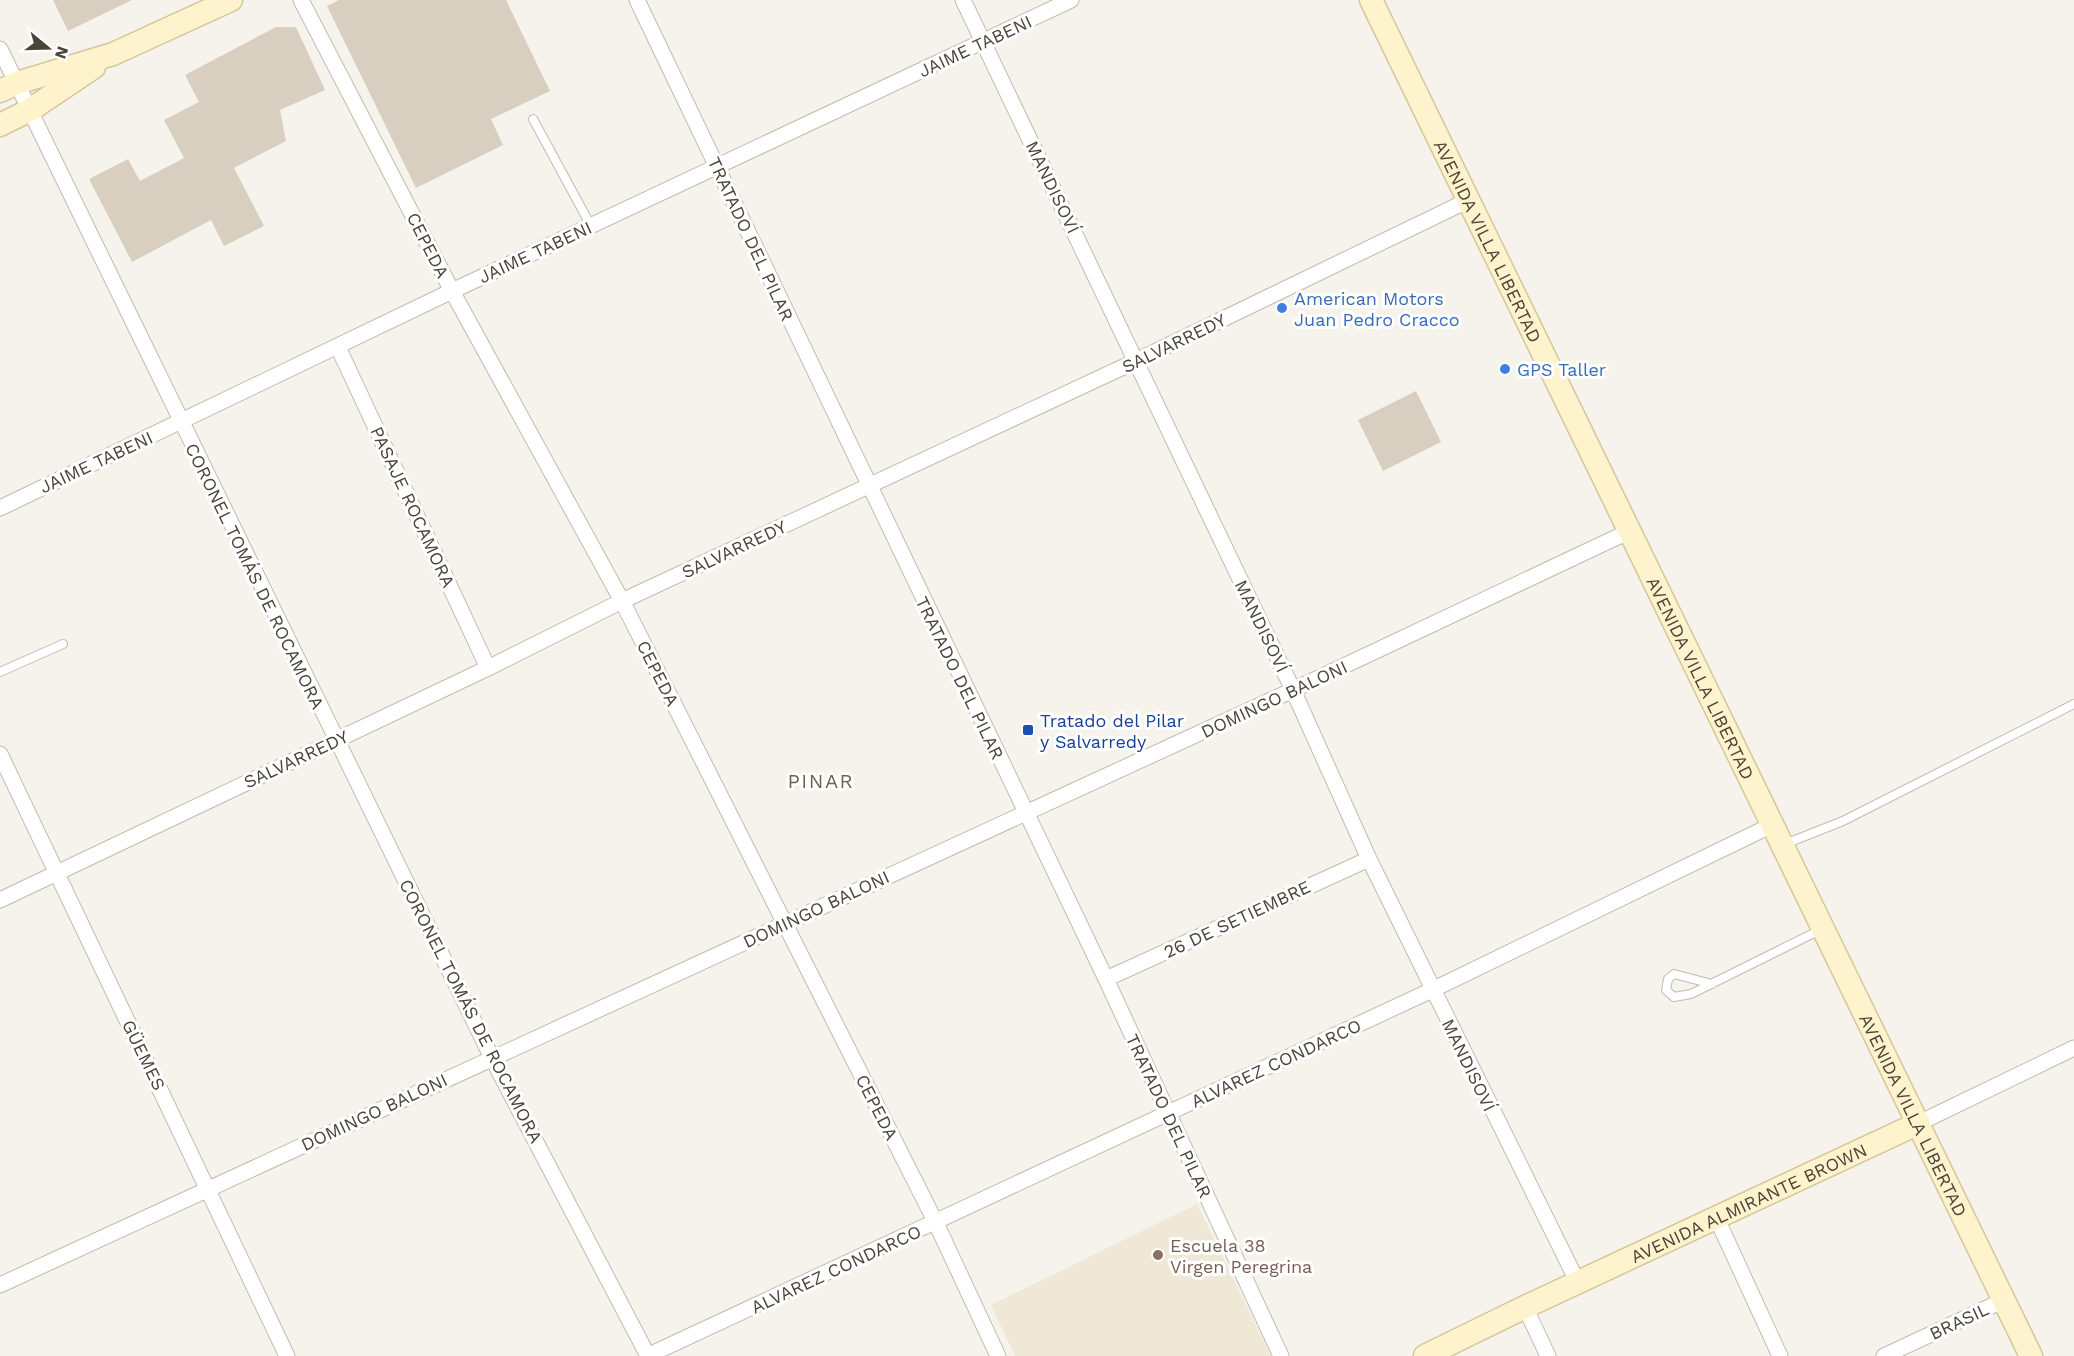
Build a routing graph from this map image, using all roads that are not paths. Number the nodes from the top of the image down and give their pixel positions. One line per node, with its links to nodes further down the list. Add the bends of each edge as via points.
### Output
1 (231, 0): 9 (street)
2 (301, 0): 17 (street, CEPEDA)
3 (637, 0): 14 (street, TRATADO DEL PILAR)
4 (963, 0): 7 (street, MANDISOVÍ)
5 (1071, 0): 7 (street, JAIME TABENI)
6 (1371, 0): 15 (street, AVENIDA VILLA LIBERTAD)
7 (983, 42): 14 (street, JAIME TABENI); 19 (street, MANDISOVÍ)
8 (0, 49): 10 (street, CORONEL TOMÁS DE ROCAMORA)
9 (113, 54): 10 (street); 11 (street)
10 (8, 87): 11 (street, CORONEL TOMÁS DE ROCAMORA)
11 (30, 110): 13 (street); 20 (street, CORONEL TOMÁS DE ROCAMORA)
12 (533, 119): 16 (lane)
13 (0, 124)
14 (717, 167): 16 (street, JAIME TABENI); 21 (street, TRATADO DEL PILAR)
15 (1469, 200): 19 (street, SALVARREDY); 23 (street, AVENIDA VILLA LIBERTAD)
16 (591, 226): 17 (street, JAIME TABENI)
17 (452, 291): 18 (street, JAIME TABENI); 24 (street, CEPEDA)
18 (338, 347): 20 (street, JAIME TABENI); 26 (street, PASAJE ROCAMORA)
19 (1136, 361): 21 (street, SALVARREDY); 28 (street, MANDISOVÍ)
20 (181, 422): 22 (street, JAIME TABENI); 30 (street, CORONEL TOMÁS DE ROCAMORA)
21 (868, 487): 24 (street, SALVARREDY); 32 (street, TRATADO DEL PILAR)
22 (0, 508)
23 (1630, 531): 28 (street, DOMINGO BALONI); 33 (street, AVENIDA VILLA LIBERTAD)
24 (622, 601): 26 (street, SALVARREDY); 38 (street, CEPEDA)
25 (63, 644): 27 (lane)
26 (488, 668): 30 (street, SALVARREDY)
27 (0, 672)
28 (1293, 690): 32 (street, DOMINGO BALONI); 35 (street, MANDISOVÍ)
29 (2074, 704): 34 (lane, via 1843,821)
30 (335, 740): 36 (street, SALVARREDY); 44 (street, CORONEL TOMÁS DE ROCAMORA)
31 (0, 754): 36 (street, GÜEMES)
32 (1025, 814): 38 (street, DOMINGO BALONI); 40 (street, TRATADO DEL PILAR)
33 (1772, 825): 34 (street, AVENIDA VILLA LIBERTAD); 42 (street, ALVAREZ CONDARCO)
34 (1784, 845): 39 (street, AVENIDA VILLA LIBERTAD)
35 (1369, 859): 40 (street, 26 DE SETIEMBRE); 42 (street, MANDISOVÍ)
36 (57, 873): 37 (street, SALVARREDY); 47 (street, GÜEMES)
37 (0, 900)
38 (785, 923): 44 (street, DOMINGO BALONI); 49 (street, CEPEDA)
39 (1825, 928): 41 (lane); 46 (street, AVENIDA VILLA LIBERTAD)
40 (1106, 979): 45 (street, TRATADO DEL PILAR)
41 (1712, 984): 41 (lane, via 1691,994 1674,996 1666,990 1668,979 1674,974)
42 (1432, 990): 45 (street, ALVAREZ CONDARCO); 50 (street, MANDISOVÍ)
43 (2074, 1048): 46 (street, AVENIDA ALMIRANTE BROWN)
44 (492, 1058): 47 (street, DOMINGO BALONI); 55 (street, CORONEL TOMÁS DE ROCAMORA)
45 (1168, 1113): 49 (street, ALVAREZ CONDARCO); 57 (street, TRATADO DEL PILAR)
46 (1919, 1123): 48 (street, AVENIDA ALMIRANTE BROWN); 52 (street, AVENIDA VILLA LIBERTAD)
47 (208, 1189): 51 (street, DOMINGO BALONI); 54 (street, GÜEMES)
48 (1717, 1219): 50 (street, AVENIDA ALMIRANTE BROWN); 60 (street)
49 (936, 1223): 55 (street, ALVAREZ CONDARCO); 56 (street, CEPEDA)
50 (1578, 1283): 53 (street, AVENIDA ALMIRANTE BROWN)
51 (0, 1285)
52 (2002, 1301): 61 (street, BRASIL); 62 (street, AVENIDA VILLA LIBERTAD)
53 (1525, 1306): 58 (street, AVENIDA ALMIRANTE BROWN); 59 (street)
54 (288, 1356)
55 (648, 1356)
56 (998, 1356)
57 (1281, 1356)
58 (1425, 1356)
59 (1548, 1356)
60 (1780, 1356)
61 (1884, 1356)
62 (2031, 1356)

